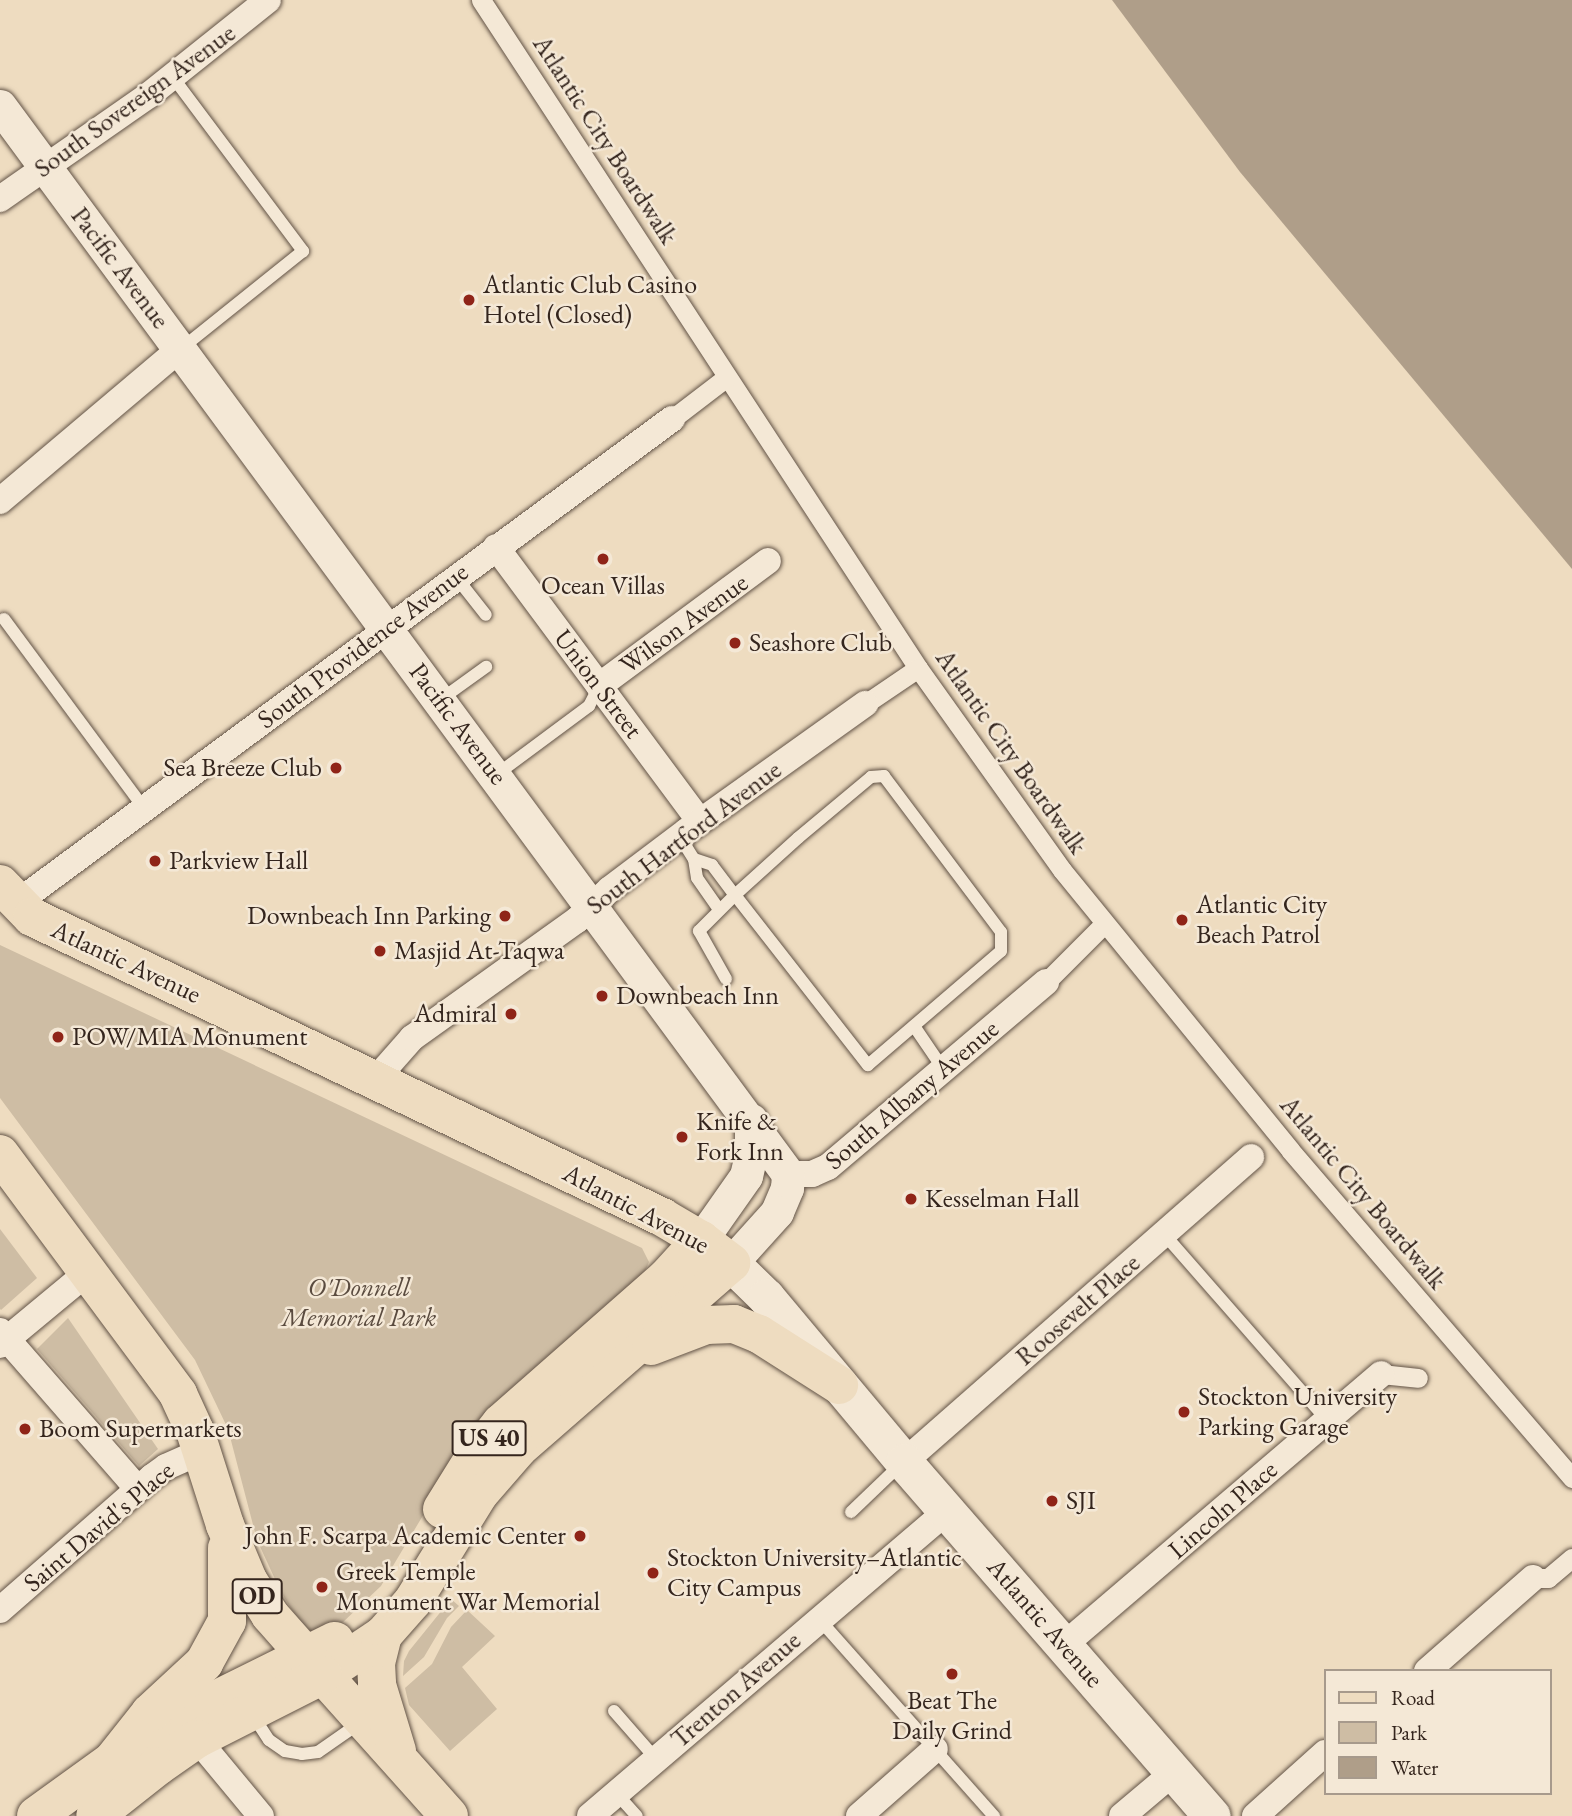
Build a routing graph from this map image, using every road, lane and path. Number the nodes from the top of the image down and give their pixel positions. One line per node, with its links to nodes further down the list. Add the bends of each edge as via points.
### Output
1 (268, 0): 3 (street, South Sovereign Avenue)
2 (481, 0): 8 (street, Atlantic City Boardwalk)
3 (172, 76): 5 (street, South Sovereign Avenue); 7 (lane, via 303,251)
4 (0, 106): 5 (street, Pacific Avenue)
5 (46, 168): 6 (street, South Sovereign Avenue); 7 (street, Pacific Avenue)
6 (0, 199)
7 (180, 349): 10 (street); 16 (street, Pacific Avenue)
8 (727, 377): 9 (street, South Providence Avenue); 18 (street, Atlantic City Boardwalk)
9 (672, 419): 11 (street, South Providence Avenue)
10 (0, 501)
11 (496, 547): 13 (street, South Providence Avenue); 19 (street, Union Street)
12 (768, 562): 19 (street, Wilson Avenue)
13 (456, 577): 14 (lane); 16 (street, South Providence Avenue)
14 (486, 615)
15 (4, 618): 23 (lane)
16 (387, 628): 20 (street, Pacific Avenue); 23 (street, South Providence Avenue)
17 (486, 667): 20 (lane)
18 (918, 668): 21 (street); 30 (street, Atlantic City Boardwalk)
19 (599, 686): 22 (lane, via 589,706); 24 (street, Union Street)
20 (440, 700): 22 (street, Pacific Avenue)
21 (865, 704): 24 (street, South Hartford Avenue)
22 (496, 775): 28 (street, Pacific Avenue)
23 (144, 808): 27 (street, South Providence Avenue)
24 (690, 829): 25 (lane); 28 (street, South Hartford Avenue)
25 (694, 859): 26 (lane, via 712,865); 29 (lane, via 697,878)
26 (735, 895): 29 (lane); 33 (lane, via 869,1065); 33 (lane, via 871,777 884,776 1001,932 1001,951)
27 (6, 901): 35 (main road, Atlantic Avenue)
28 (592, 906): 35 (street, South Hartford Avenue, via 412,1038); 36 (street, Pacific Avenue)
29 (719, 910): 31 (lane, via 699,932)
30 (1105, 923): 32 (street, South Albany Avenue); 52 (street, Atlantic City Boardwalk, via 1290,1150)
31 (726, 979)
32 (1046, 982): 34 (street, South Albany Avenue)
33 (914, 1026): 34 (lane)
34 (944, 1070): 39 (street, South Albany Avenue, via 828,1167 812,1174)
35 (375, 1080): 41 (main road, Atlantic Avenue)
36 (751, 1120): 39 (street, Pacific Avenue); 41 (street, via 746,1176)
37 (0, 1154): 43 (main road, OD)
38 (1251, 1157): 40 (street, Roosevelt Place)
39 (788, 1174): 42 (street, South Albany Avenue, via 777,1212)
40 (1164, 1234): 49 (lane); 51 (street, Roosevelt Place)
41 (701, 1240): 42 (main road, Atlantic Avenue); 63 (main road, US 40, via 666,1278 501,1423 464,1471 388,1594)
42 (731, 1263): 45 (main road, South Albany Avenue / US 40); 48 (main road, Atlantic Avenue, via 766,1297)
43 (89, 1271): 44 (street); 50 (main road, OD, via 178,1394)
44 (2, 1339): 53 (street)
45 (623, 1357): 48 (main road, via 706,1325 734,1324 759,1334); 61 (main road, South Albany Avenue / US 40, via 502,1466 479,1494 413,1601)
46 (1381, 1374): 47 (street); 49 (street, Lincoln Place)
47 (1418, 1378)
48 (839, 1385): 51 (main road, Atlantic Avenue)
49 (1327, 1420): 62 (street, Lincoln Place)
50 (202, 1451): 53 (street, Saint David's Place, via 166,1467); 56 (main road, OD)
51 (904, 1462): 54 (main road, Atlantic Avenue); 55 (lane)
52 (1572, 1478)
53 (138, 1489): 59 (street, Saint David's Place)
54 (947, 1511): 60 (street, Trenton Avenue); 62 (main road, Atlantic Avenue)
55 (851, 1512)
56 (225, 1525): 63 (main road, OD, via 258,1597); 73 (main road, via 229,1600 223,1631 204,1664 150,1713)
57 (1572, 1558): 58 (street, via 1548,1578)
58 (1533, 1578): 64 (street)
59 (0, 1610)
60 (819, 1619): 69 (lane); 71 (street, Trenton Avenue)
61 (383, 1635): 63 (main road, South Albany Avenue / US 40); 72 (main road, via 376,1662 377,1685)
62 (1063, 1645): 74 (main road, Atlantic Avenue)
63 (315, 1666): 65 (main road, US 40); 67 (main road, OD); 73 (main road, US 40, via 187,1714)
64 (1429, 1669)
65 (250, 1711): 67 (lane, via 269,1740 285,1751 302,1754 318,1752); 68 (main road, US 40)
66 (614, 1711): 71 (lane)
67 (363, 1720): 72 (main road, OD)
68 (197, 1739): 77 (main road, US 40); 78 (street)
69 (935, 1749): 82 (street); 83 (lane)
70 (1324, 1754): 86 (street)
71 (656, 1759): 75 (street, Trenton Avenue)
72 (400, 1760): 79 (main road, OD)
73 (112, 1761): 76 (main road, US 40)
74 (1174, 1772): 84 (street); 85 (main road, Atlantic Avenue)
75 (616, 1793): 80 (street, Trenton Avenue); 81 (lane)
76 (36, 1816)
77 (95, 1816)
78 (261, 1816)
79 (449, 1816)
80 (590, 1816)
81 (637, 1816)
82 (859, 1816)
83 (995, 1816)
84 (1122, 1816)
85 (1212, 1816)
86 (1255, 1816)

